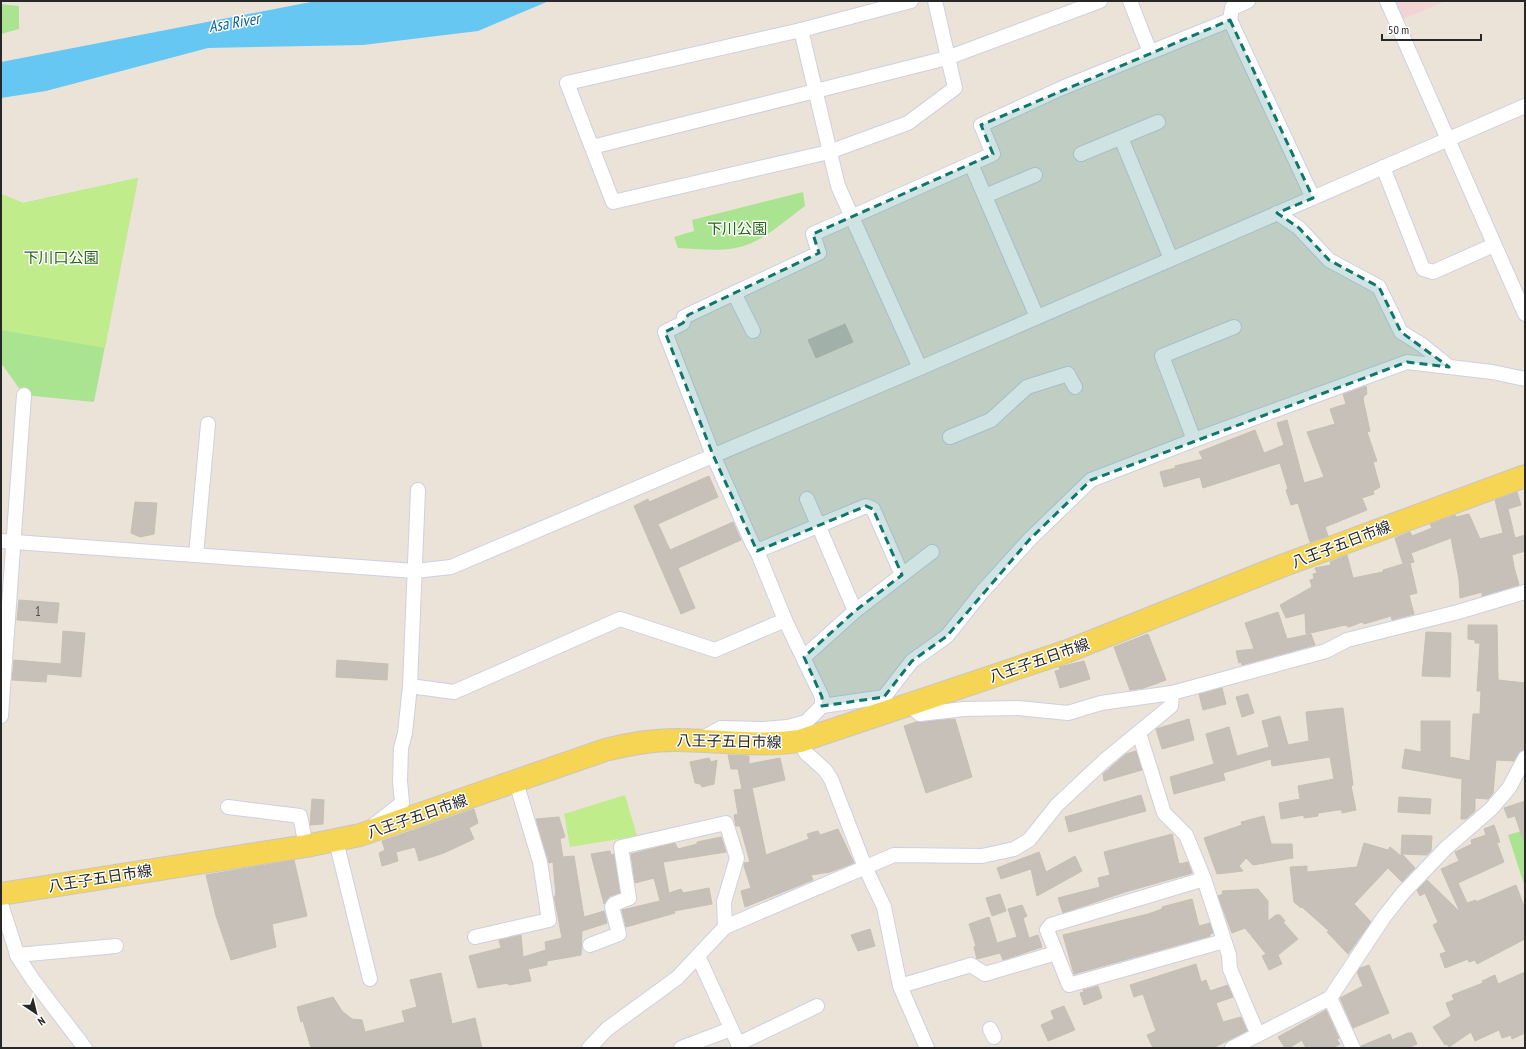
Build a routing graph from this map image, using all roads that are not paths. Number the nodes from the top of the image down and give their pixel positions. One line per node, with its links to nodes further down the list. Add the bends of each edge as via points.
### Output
1 (911, 1): 8 (street)
2 (935, 1): 10 (street)
3 (1100, 1): 10 (street)
4 (1130, 1): 9 (street)
5 (1248, 1): 7 (street, via 1232,8)
6 (1387, 1): 15 (street)
7 (1230, 20): 9 (street); 23 (street)
8 (801, 30): 11 (street); 16 (street, via 567,83)
9 (1150, 52): 19 (street, via 982,124 993,154)
10 (948, 58): 11 (street); 17 (street, via 955,88 908,123)
11 (815, 92): 16 (street); 17 (street)
12 (1525, 106): 15 (street)
13 (1158, 122): 14 (street)
14 (1120, 138): 18 (street); 27 (street)
15 (1448, 139): 20 (street); 26 (street)
16 (592, 147): 17 (street, via 614,202)
17 (829, 152): 25 (street, via 838,186)
18 (1081, 154)
19 (971, 164): 22 (street); 25 (street)
20 (1383, 167): 23 (street); 26 (street, via 1423,269 1433,272)
21 (1035, 175): 22 (street)
22 (985, 196): 30 (street)
23 (1313, 198): 24 (street)
24 (1277, 213): 27 (street); 33 (street, via 1299,228 1329,260 1379,287 1401,332)
25 (851, 216): 28 (street, via 813,234 819,253); 34 (street)
26 (1494, 245): 29 (street)
27 (1171, 259): 30 (street)
28 (734, 293): 32 (street); 41 (street, via 688,315 683,323 666,332)
29 (1525, 314)
30 (1037, 317): 34 (street)
31 (1234, 327): 40 (street, via 1162,356)
32 (753, 331)
33 (1449, 367): 35 (street); 40 (street, via 1407,362)
34 (920, 368): 41 (street)
35 (1525, 379)
36 (1075, 388): 39 (street, via 1068,374 1027,387 992,420)
37 (24, 395): 46 (street)
38 (208, 424): 49 (street)
39 (950, 437)
40 (1194, 440): 58 (street, via 1092,480 1030,539 982,592 947,636 912,661)
41 (713, 455): 47 (street); 50 (street, via 451,567)
42 (1525, 476): 59 (main road, 八王子五日市線, via 1323,550 1068,651)
43 (418, 490): 50 (street)
44 (807, 499): 45 (street)
45 (818, 526): 47 (street); 51 (street, via 866,506 873,509); 53 (street)
46 (7, 541): 49 (street); 61 (street)
47 (757, 551): 54 (street)
48 (932, 552): 51 (street)
49 (196, 556): 50 (street)
50 (415, 571): 56 (street)
51 (902, 575): 53 (street)
52 (1525, 592): 57 (street, via 1348,640 1326,651)
53 (855, 611): 55 (street)
54 (785, 620): 55 (street); 56 (street, via 715,650 620,619 454,692)
55 (804, 657): 60 (street, via 822,697)
56 (410, 686): 68 (street, via 401,748 402,803)
57 (1172, 693): 59 (street, via 1101,704 1068,713 1018,708 964,709 920,714); 62 (street, via 1171,706)
58 (884, 705): 59 (main road, 八王子五日市線); 60 (street); 64 (main road, 八王子五日市線)
59 (909, 705)
60 (822, 706): 63 (street, via 806,722 761,729 721,728)
61 (1, 716)
62 (1139, 733): 71 (street, via 1104,761 1057,805 1029,840 1014,849 982,856 894,855); 72 (street, via 1164,813 1186,835)
63 (698, 740): 64 (main road, 八王子五日市線, via 769,744); 66 (main road, 八王子五日市線, via 653,741 610,749)
64 (800, 741): 71 (street, via 806,753 831,778)
65 (1525, 758): 85 (street, via 1509,788 1491,809 1446,848 1403,893)
66 (516, 782): 68 (main road, 八王子五日市線); 76 (street, via 540,862 549,920)
67 (228, 807): 70 (street, via 300,816)
68 (360, 836): 69 (main road, 八王子五日市線)
69 (336, 841): 70 (main road, 八王子五日市線); 83 (street)
70 (306, 846): 73 (main road, 八王子五日市線)
71 (865, 867): 75 (street); 84 (street, via 887,915)
72 (1204, 879): 77 (street); 80 (street, via 1051,925 1047,930)
73 (1, 894)
74 (1, 904): 81 (street)
75 (725, 927): 78 (street, via 724,902 737,858 726,823 621,847 629,898 612,907 619,934); 82 (street)
76 (476, 937)
77 (1224, 941): 80 (street, via 1068,985); 88 (street, via 1230,969)
78 (590, 945)
79 (116, 946): 81 (street)
80 (1056, 953): 84 (street, via 985,974 971,965)
81 (17, 955): 91 (street)
82 (698, 956): 87 (street); 92 (street, via 677,978 607,1029)
83 (370, 979)
84 (900, 986): 94 (street)
85 (1330, 998): 88 (street); 90 (street)
86 (816, 1006): 89 (street)
87 (731, 1029): 89 (street); 93 (street)
88 (1258, 1035): 95 (street)
89 (739, 1046)
90 (1348, 1046)
91 (85, 1048)
92 (589, 1048)
93 (681, 1048)
94 (928, 1048)
95 (1232, 1048)

